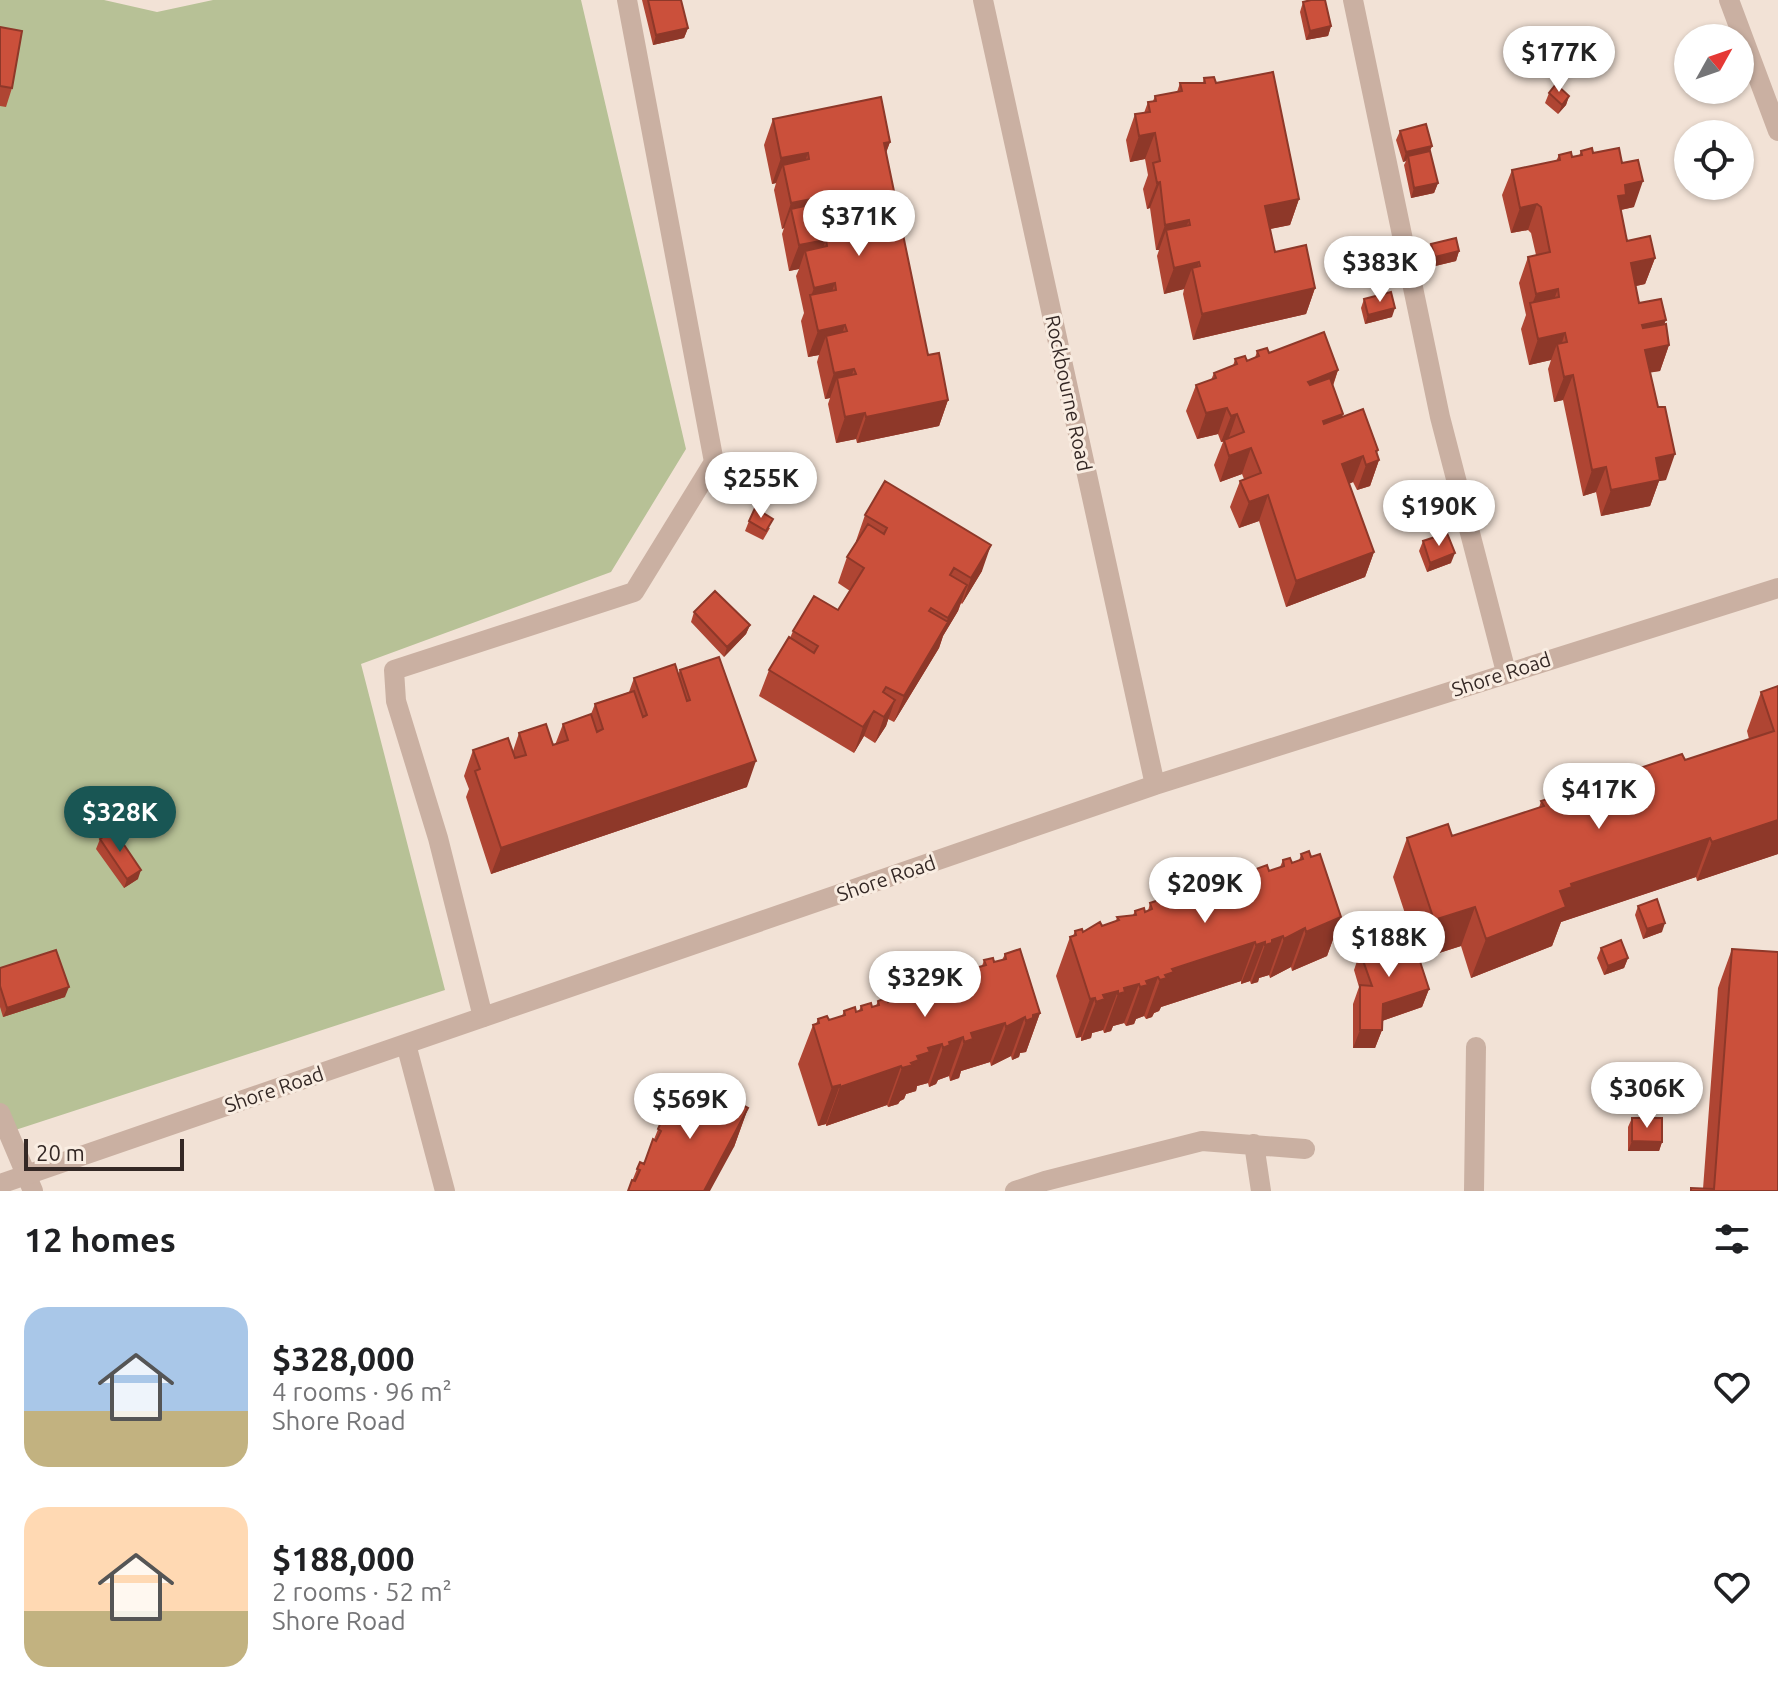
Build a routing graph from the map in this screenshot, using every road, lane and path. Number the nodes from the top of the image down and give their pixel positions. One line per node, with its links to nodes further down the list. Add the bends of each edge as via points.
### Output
1 (627, 0): 9 (street, via 714,462 634,592 394,670 396,701 438,838)
2 (983, 0): 8 (street, Rockbourne Road)
3 (1353, 0): 7 (street, via 1440,417)
4 (1729, 0): 5 (street)
5 (1778, 131)
6 (1778, 588): 7 (street, Shore Road)
7 (1506, 672): 8 (street, Shore Road)
8 (1155, 785): 9 (street, Shore Road)
9 (483, 1017): 10 (street, Shore Road)
10 (406, 1044): 15 (street, Shore Road); 17 (street)
11 (1476, 1047): 20 (street)
12 (0, 1113): 15 (street)
13 (1254, 1144): 14 (street); 18 (street, via 1202,1141); 19 (street)
14 (1305, 1149)
15 (30, 1183): 16 (street, Shore Road)
16 (0, 1184)
17 (445, 1191)
18 (1015, 1191)
19 (1261, 1191)
20 (1474, 1191)

